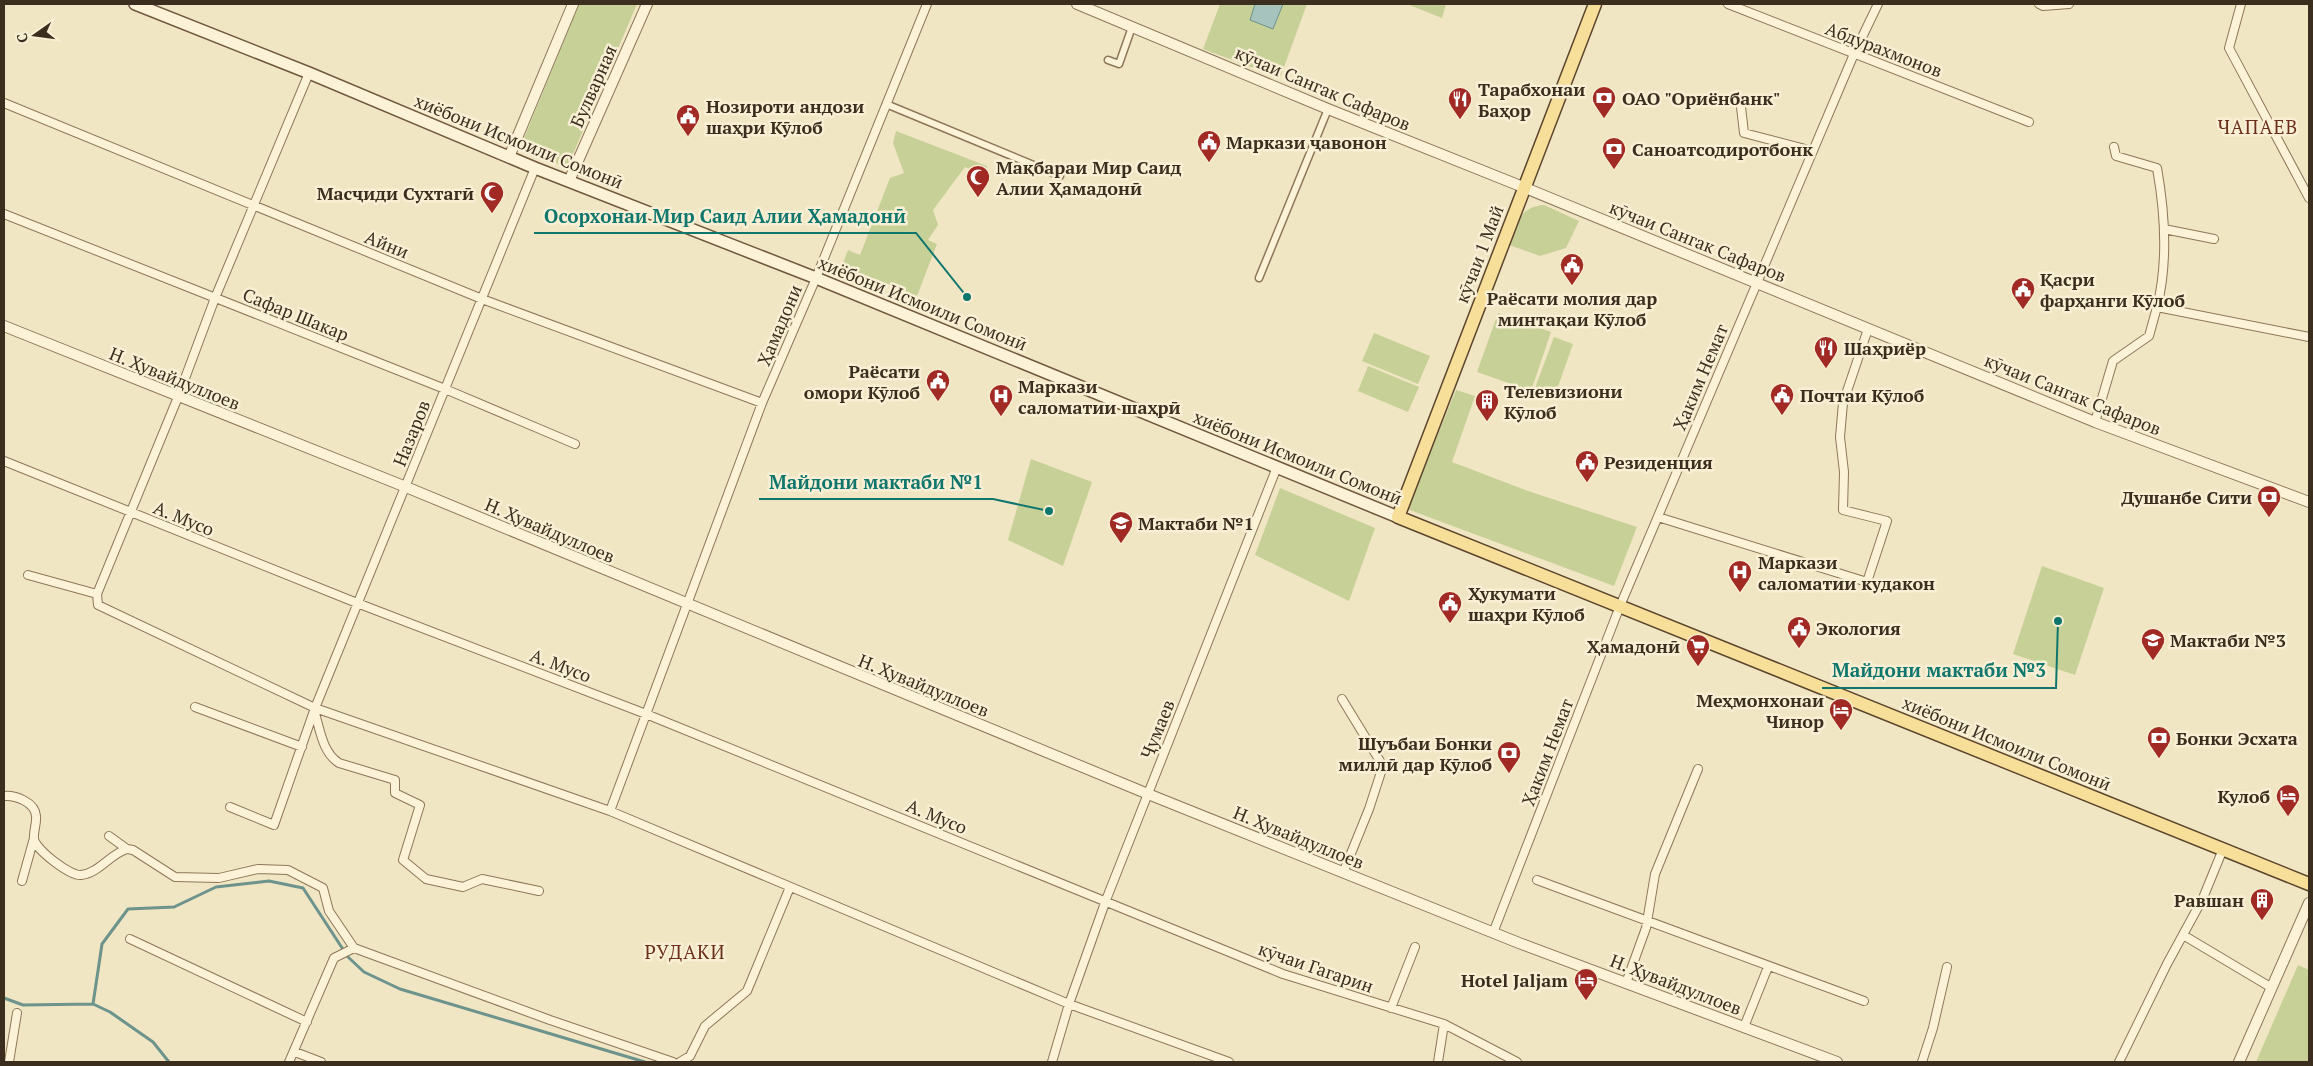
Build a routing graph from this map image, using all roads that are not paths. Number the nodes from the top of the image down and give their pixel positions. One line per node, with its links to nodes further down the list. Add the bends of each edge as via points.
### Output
1 (135, 4): 15 (main road, хиёбони Исмоили Сомонӣ)
2 (573, 4): 23 (street)
3 (647, 4): 26 (street, Булварная)
4 (927, 4): 17 (street, Ҳамадони)
5 (1076, 4): 12 (street, кӯчаи Сангак Сафаров)
6 (1595, 4): 27 (main road, кӯчаи 1 Май)
7 (1728, 4): 13 (street, Абдурахмонов)
8 (1878, 4): 13 (street, Ҳаким Немат)
9 (2039, 4): 10 (street)
10 (2069, 4)
11 (2241, 4): 28 (street, via 2229,48)
12 (1132, 27): 14 (street, via 1119,64); 19 (street, кӯчаи Сангак Сафаров)
13 (1854, 54): 20 (street, Абдурахмонов); 22 (street, Ҳаким Немат)
14 (1108, 60)
15 (309, 73): 23 (main road, хиёбони Исмоили Сомонӣ); 29 (street)
16 (4, 103): 29 (street, Айни)
17 (886, 104): 25 (street); 33 (street, Ҳамадони)
18 (1741, 106): 22 (street, via 1744,134)
19 (1328, 109): 27 (street, кӯчаи Сангак Сафаров); 34 (street)
20 (2029, 122)
21 (2114, 147): 31 (street, via 2116,156 2157,168)
22 (1813, 151): 35 (street, Ҳаким Немат)
23 (509, 157): 24 (main road, хиёбони Исмоили Сомонӣ)
24 (535, 168): 26 (main road, хиёбони Исмоили Сомонӣ); 37 (street, Назаров)
25 (1060, 176)
26 (569, 181): 33 (main road, хиёбони Исмоили Сомонӣ)
27 (1523, 187): 35 (street, кӯчаи Сангак Сафаров); 52 (main road, кӯчаи 1 Май)
28 (2309, 198)
29 (253, 207): 36 (street); 37 (street, Айни)
30 (4, 214): 36 (street, Сафар Шакар)
31 (2164, 229): 32 (street); 38 (street, via 2162,288)
32 (2214, 239)
33 (816, 278): 44 (street, Ҳамадони); 48 (main road, хиёбони Исмоили Сомонӣ)
34 (1259, 278)
35 (1756, 283): 40 (street, кӯчаи Сангак Сафаров); 53 (street, Ҳаким Немат)
36 (215, 298): 42 (street, Сафар Шакар); 43 (street)
37 (482, 299): 42 (street, Назаров); 44 (street, Айни)
38 (2157, 307): 41 (street); 45 (street, via 2149,336 2113,361)
39 (4, 326): 43 (street, Н. Ҳувайдуллоев)
40 (1868, 329): 45 (street, кӯчаи Сангак Сафаров); 53 (street, via 1842,403 1840,437 1844,472 1843,510 1887,521 1866,582)
41 (2309, 338)
42 (445, 389): 46 (street, Сафар Шакар); 49 (street, Назаров)
43 (178, 397): 49 (street, Н. Ҳувайдуллоев); 51 (street)
44 (762, 403): 57 (street, Ҳамадони)
45 (2095, 422): 50 (street, кӯчаи Сангак Сафаров)
46 (575, 444)
47 (4, 461): 51 (street, А. Мусо)
48 (1277, 467): 52 (main road, хиёбони Исмоили Сомонӣ); 65 (street, Ҷумаев)
49 (406, 487): 56 (street, Назаров); 57 (street, Н. Ҳувайдуллоев)
50 (2309, 502)
51 (129, 512): 55 (street); 56 (street, А. Мусо)
52 (1398, 517): 58 (main road, хиёбони Исмоили Сомонӣ)
53 (1658, 517): 58 (street, Ҳаким Немат)
54 (28, 575): 55 (street)
55 (98, 594): 61 (street, via 98,605)
56 (357, 603): 61 (street, Назаров); 62 (street, А. Мусо)
57 (686, 604): 62 (street, Ҳамадони); 65 (street, Н. Ҳувайдуллоев)
58 (1620, 606): 72 (main road, хиёбони Исмоили Сомонӣ); 82 (street, Ҳаким Немат)
59 (1342, 699): 73 (street, via 1383,766)
60 (194, 707): 63 (street)
61 (315, 709): 63 (street, Назаров); 68 (street); 78 (street, via 331,758 395,780 395,793 420,805 403,860 426,879 464,887 482,879)
62 (646, 714): 68 (street, Ҳамадони); 79 (street, А. Мусо)
63 (302, 747): 67 (street, Назаров, via 274,825)
64 (1698, 769): 81 (street, via 1655,874)
65 (1148, 794): 73 (street, Н. Ҳувайдуллоев); 79 (street, Ҷумаев)
66 (4, 796): 70 (street, via 13,795 34,809)
67 (230, 807)
68 (610, 811): 77 (street)
69 (109, 836): 71 (street)
70 (34, 838): 71 (street, via 37,846 75,875 90,873); 75 (street)
71 (127, 849): 86 (street, via 175,877 219,878 258,868 288,870 323,888 329,911)
72 (2223, 849): 76 (main road, хиёбони Исмоили Сомонӣ); 83 (street, via 2203,898)
73 (1343, 873): 82 (street, Н. Ҳувайдуллоев)
74 (1537, 880): 81 (street)
75 (22, 881)
76 (2309, 884)
77 (790, 887): 92 (street); 103 (street, via 748,991 705,1026 690,1056)
78 (539, 891)
79 (1106, 900): 92 (street, Ҷумаев); 93 (street, кӯчаи Гагарин, via 1282,974)
80 (2309, 903): 90 (street)
81 (1648, 920): 87 (street); 89 (street)
82 (1493, 933): 89 (street, Н. Ҳувайдуллоев)
83 (2183, 934): 90 (street); 110 (street)
84 (130, 939): 95 (street)
85 (1415, 947): 93 (street)
86 (354, 948): 95 (street, via 334,958); 102 (street)
87 (1768, 967): 91 (street); 97 (street)
88 (1947, 967): 109 (street)
89 (1626, 983): 97 (street, Н. Ҳувайдуллоев)
90 (2272, 988): 111 (street)
91 (1864, 1001)
92 (1069, 1004): 104 (street, Ҷумаев); 105 (street)
93 (1391, 1008): 96 (street, кӯчаи Гагарин)
94 (17, 1013): 99 (street)
95 (307, 1022): 98 (street)
96 (1444, 1024): 106 (street); 107 (street, кӯчаи Гагарин)
97 (1744, 1027): 108 (street, Н. Ҳувайдуллоев)
98 (295, 1052): 100 (street); 101 (street)
99 (9, 1062)
100 (289, 1062)
101 (320, 1062)
102 (673, 1062)
103 (680, 1062)
104 (1053, 1062)
105 (1229, 1062)
106 (1438, 1062)
107 (1517, 1062)
108 (1837, 1062)
109 (1922, 1062)
110 (2119, 1062)
111 (2239, 1062)

